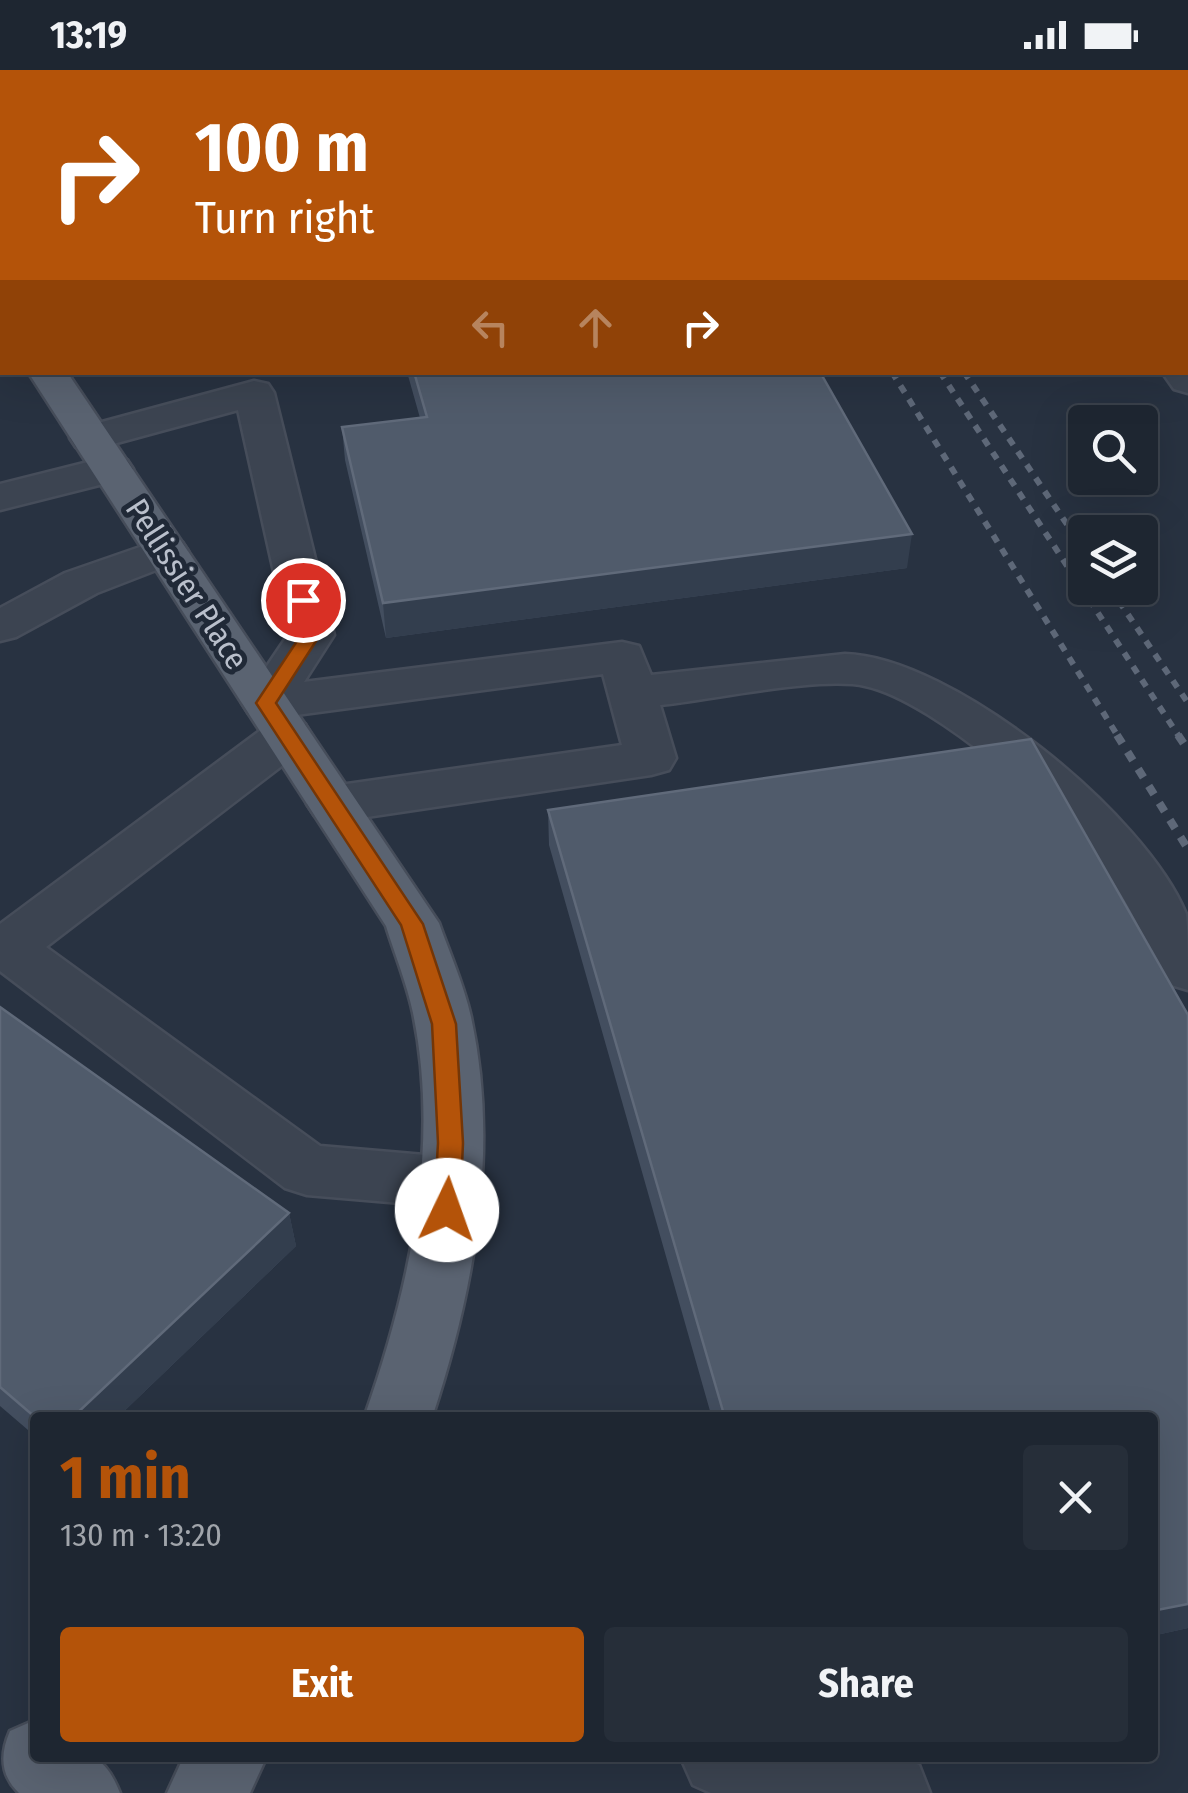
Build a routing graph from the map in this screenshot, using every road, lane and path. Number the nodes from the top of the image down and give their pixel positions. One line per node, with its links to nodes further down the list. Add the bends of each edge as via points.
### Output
1 (49, 375): 3 (main road, Pellissier Place)
2 (261, 383): 3 (lane); 8 (lane, via 311,635)
3 (101, 453): 4 (lane); 5 (main road, Pellissier Place)
4 (0, 497)
5 (166, 551): 6 (lane, via 81,583); 8 (main road, Pellissier Place)
6 (0, 627)
7 (632, 693): 8 (lane, via 619,656); 9 (lane, via 651,758); 10 (lane, via 819,672 866,671 899,680 1020,760 1091,824 1124,858)
8 (277, 719): 9 (main road, Pellissier Place); 11 (lane, via 11,950 307,1170)
9 (333, 804): 11 (main road, Pellissier Place, via 412,924 444,1024)
10 (1188, 968)
11 (448, 1182): 12 (main road, Pellissier Place, via 443,1267)
12 (400, 1412)
13 (0, 1727): 14 (main road)
14 (30, 1751)
15 (43, 1762): 18 (main road)
16 (225, 1762): 19 (main road)
17 (734, 1762): 20 (lane, via 820,1786)
18 (81, 1793)
19 (206, 1793)
20 (891, 1793)

